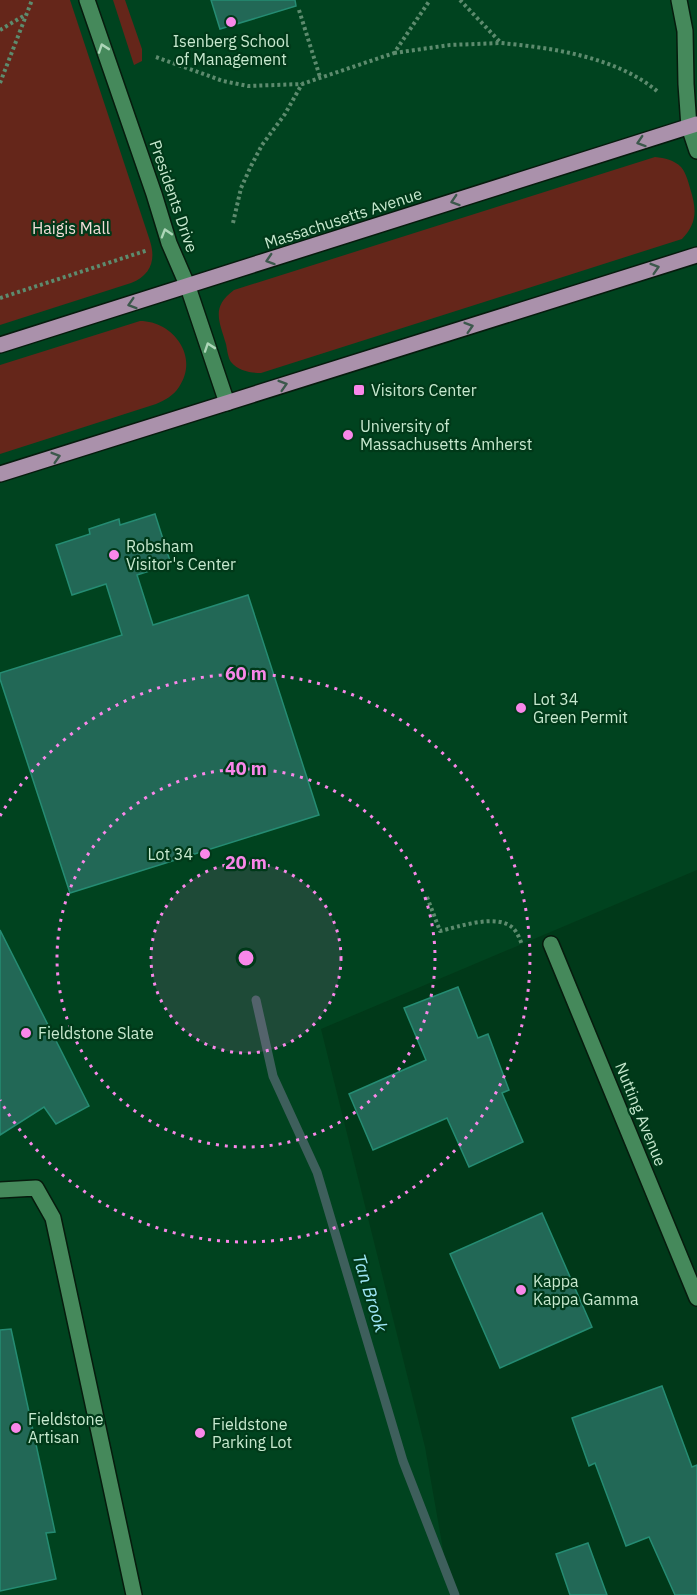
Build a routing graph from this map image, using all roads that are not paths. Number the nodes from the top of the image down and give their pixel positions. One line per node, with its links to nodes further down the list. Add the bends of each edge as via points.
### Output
1 (87, 0): 6 (street, Presidents Drive, one-way to 1, via 169,243)
2 (679, 0): 3 (street)
3 (693, 125): 4 (street); 6 (main road, Massachusetts Avenue, one-way to 6)
4 (697, 151)
5 (697, 255): 8 (main road, one-way to 5)
6 (188, 287): 7 (main road, Massachusetts Avenue, one-way to 7); 8 (street, Presidents Drive, one-way to 6)
7 (0, 345)
8 (227, 403): 9 (main road, one-way to 8)
9 (0, 474)
10 (551, 944): 12 (street, Nutting Avenue)
11 (0, 1190): 13 (street, via 36,1188 53,1218)
12 (697, 1298)
13 (134, 1595)

